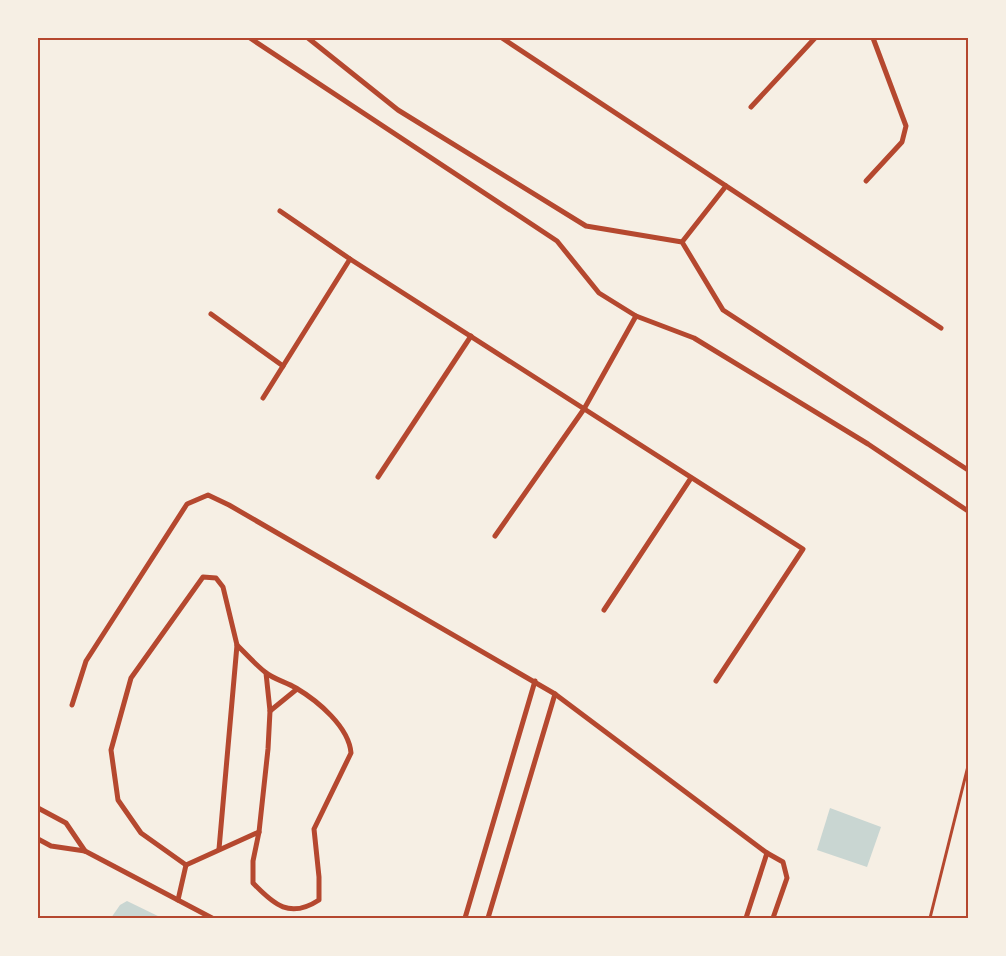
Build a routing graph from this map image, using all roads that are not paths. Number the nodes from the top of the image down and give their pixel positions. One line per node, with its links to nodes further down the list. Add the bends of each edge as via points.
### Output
1 (250, 38): 13 (street, via 557,241 599,293)
2 (308, 38): 10 (street, via 398,110 586,226)
3 (502, 38): 8 (street)
4 (815, 38): 6 (street)
5 (873, 38): 7 (street, via 906,126 902,142)
6 (751, 107)
7 (866, 181)
8 (726, 186): 10 (street); 14 (street)
9 (280, 211): 11 (street)
10 (682, 242): 19 (street, via 723,310)
11 (350, 259): 15 (street); 16 (street)
12 (211, 314): 16 (street)
13 (636, 316): 18 (street); 22 (street, via 694,338 868,444)
14 (941, 328)
15 (471, 336): 18 (street); 20 (street)
16 (283, 366): 17 (street)
17 (263, 398)
18 (584, 409): 21 (street); 23 (street)
19 (968, 470)
20 (378, 477)
21 (691, 478): 24 (street); 28 (street, via 803,549)
22 (968, 511)
23 (495, 536)
24 (604, 610)
25 (237, 645): 26 (street); 36 (street); 39 (street, via 223,587 216,578 202,577 131,678 111,750 118,800 141,834)
26 (266, 673): 29 (street); 32 (street)
27 (534, 681): 30 (street); 31 (street, via 208,495 187,504 86,661); 42 (street)
28 (716, 681)
29 (297, 688): 32 (street); 34 (street, via 344,729 350,741 351,753 314,829 319,900 307,908 288,910 268,898 253,883 252,861)
30 (555, 694): 38 (street); 43 (street)
31 (72, 705)
32 (270, 711): 34 (street)
33 (38, 808): 37 (street, via 66,823)
34 (259, 832): 36 (street)
35 (38, 839): 37 (street, via 51,846)
36 (219, 849): 39 (street)
37 (85, 851): 40 (street)
38 (767, 853): 44 (street); 45 (street, via 783,862 787,878)
39 (186, 865): 40 (street)
40 (178, 900): 41 (street)
41 (212, 918)
42 (465, 918)
43 (488, 918)
44 (746, 918)
45 (773, 918)

